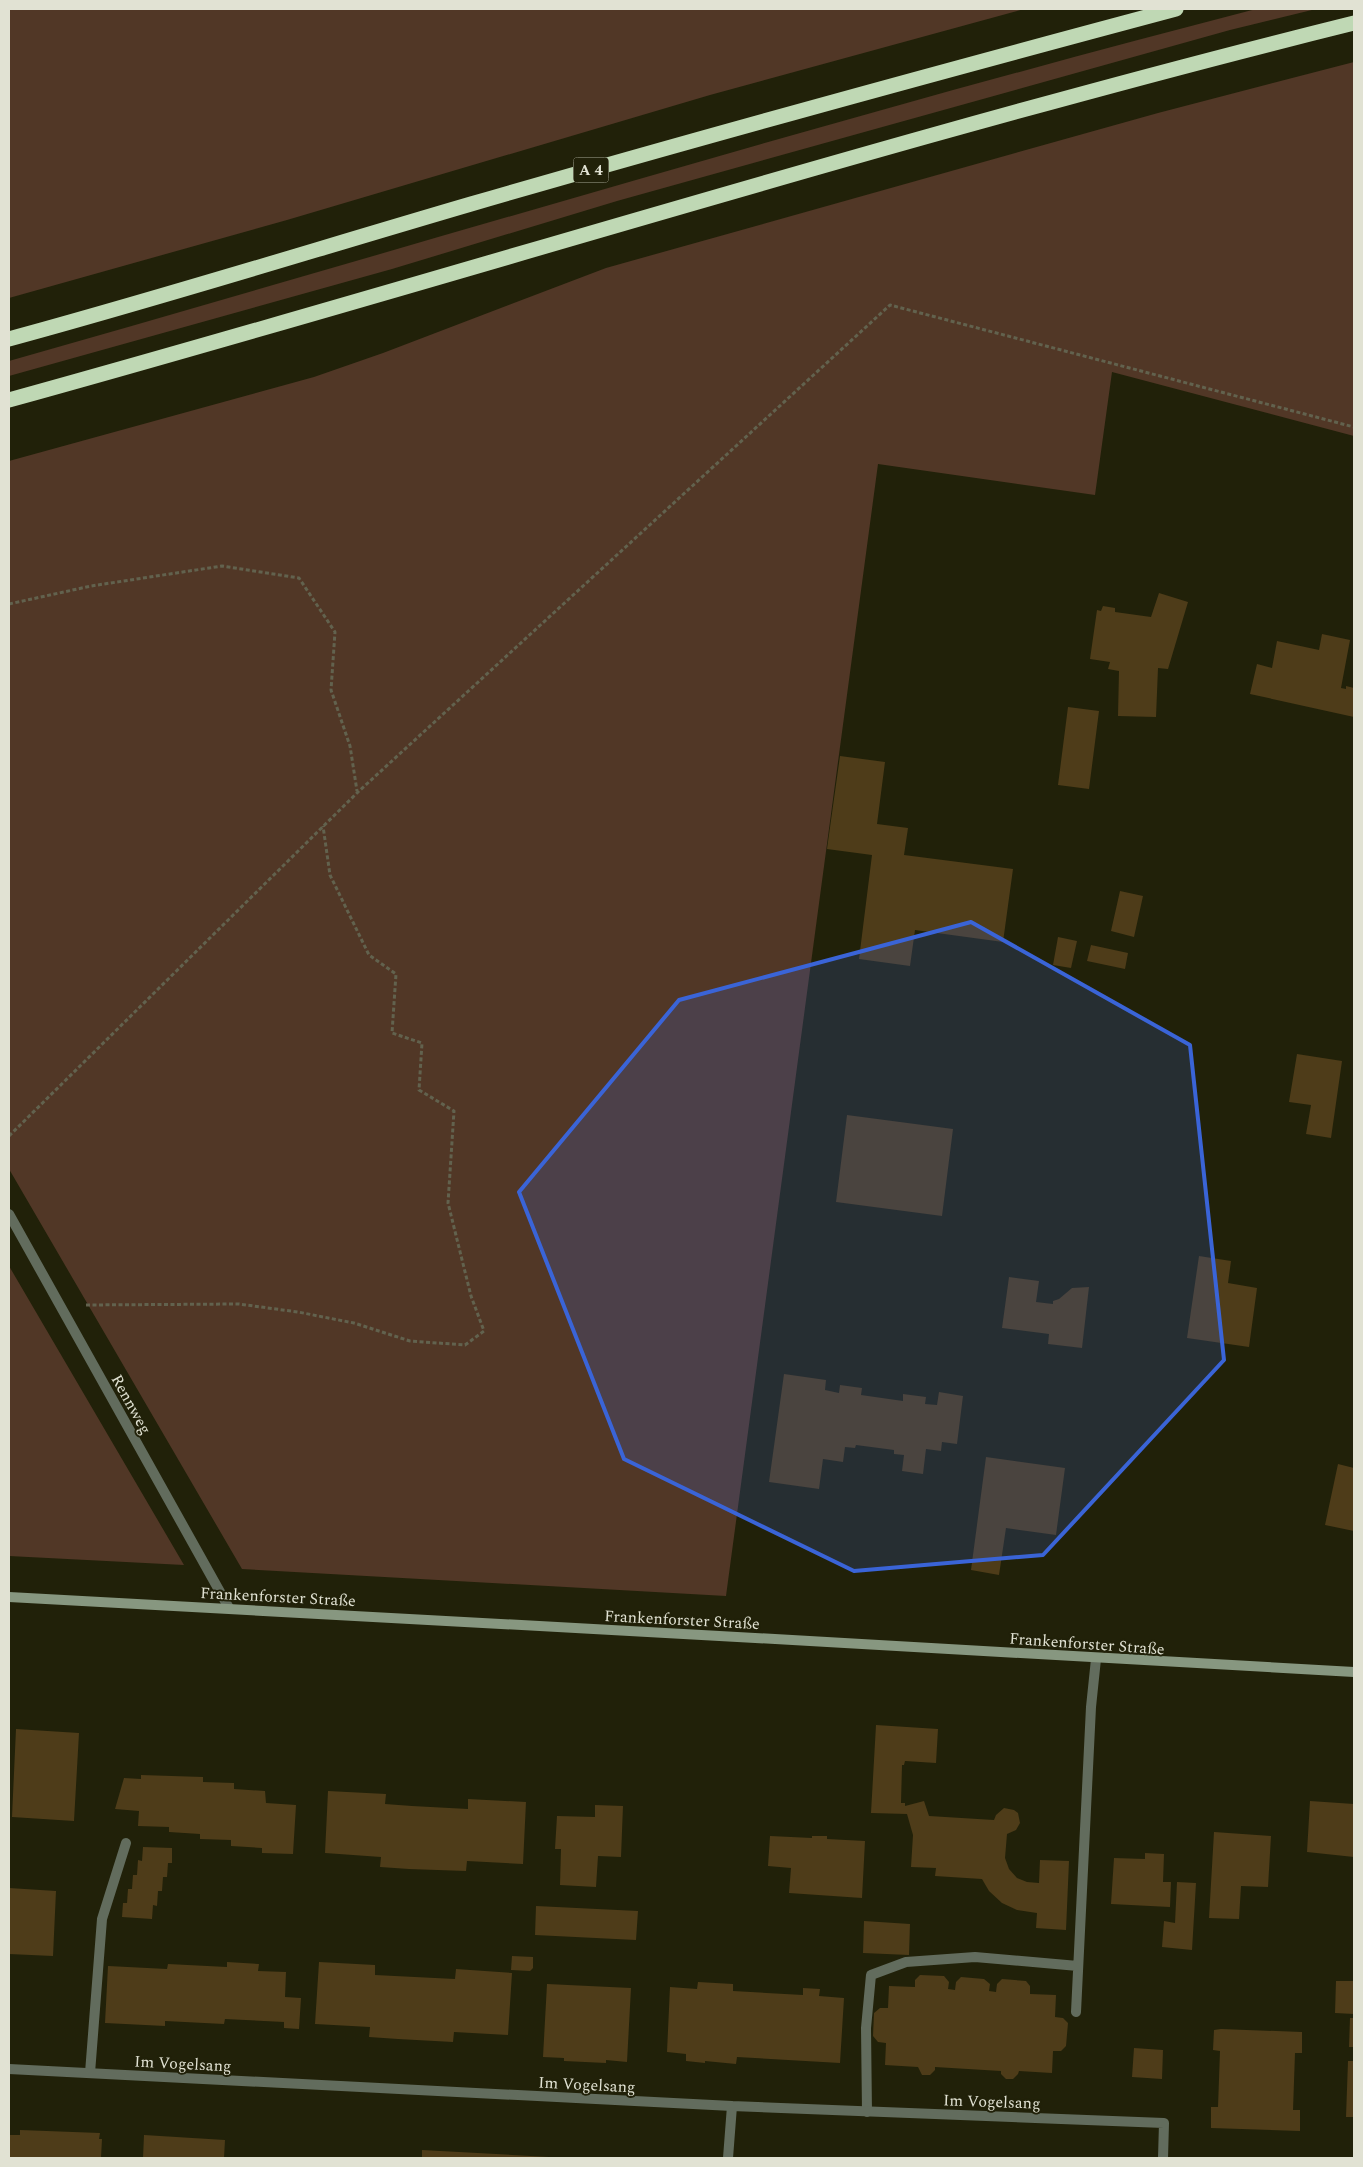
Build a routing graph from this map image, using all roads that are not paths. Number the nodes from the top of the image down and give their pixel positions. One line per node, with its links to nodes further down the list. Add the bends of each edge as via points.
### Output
1 (1176, 9): 3 (highway, A 4, via 474,203)
2 (1354, 23): 4 (highway, via 1232,53 970,126)
3 (9, 339)
4 (9, 400)
5 (9, 1214): 7 (street, Rennweg)
6 (9, 1597): 7 (main road, Frankenforster Straße)
7 (229, 1608): 8 (main road, Frankenforster Straße)
8 (1096, 1659): 9 (main road, Frankenforster Straße); 11 (street)
9 (1354, 1672)
10 (126, 1843): 14 (street, via 102,1919)
11 (1078, 1966): 12 (street); 16 (street, via 975,1957 906,1962 871,1975 866,2028)
12 (1076, 2012)
13 (9, 2069): 14 (street, Im Vogelsang)
14 (90, 2073): 15 (street, Im Vogelsang)
15 (732, 2106): 16 (street, Im Vogelsang); 17 (street)
16 (867, 2112): 18 (street, Im Vogelsang, via 1164,2123)
17 (728, 2158)
18 (1163, 2158)

